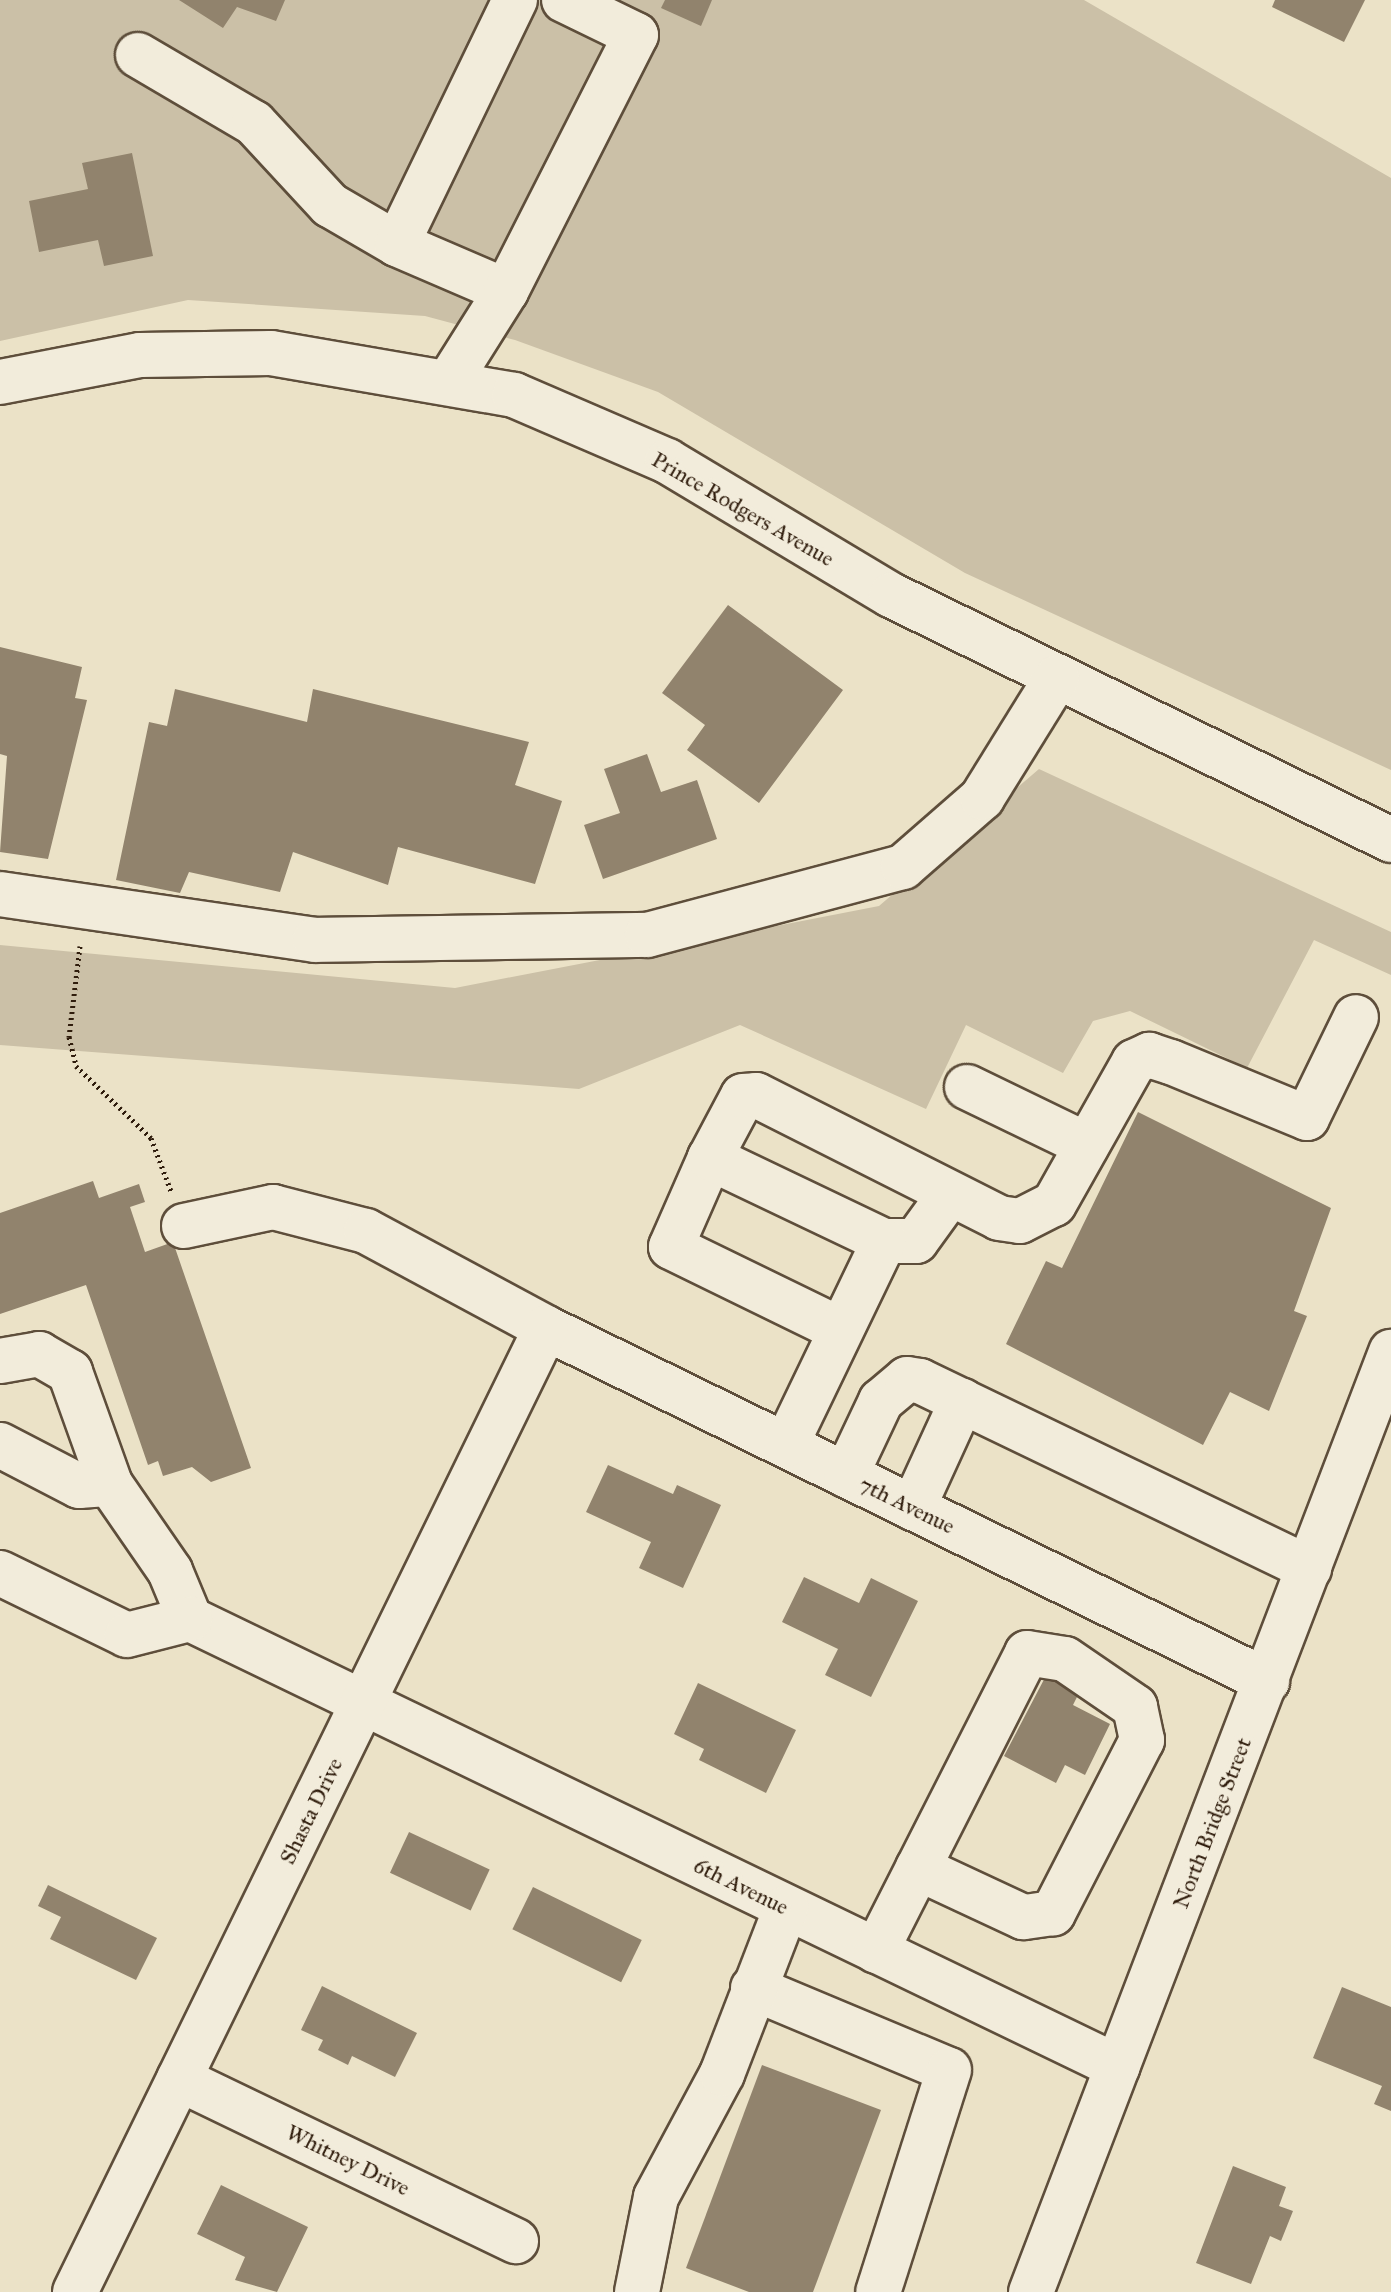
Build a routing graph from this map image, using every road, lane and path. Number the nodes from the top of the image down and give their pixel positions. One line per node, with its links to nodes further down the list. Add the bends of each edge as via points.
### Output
1 (515, 0): 4 (street)
2 (564, 0): 5 (street, via 636,35)
3 (138, 55): 4 (street, via 254,123 330,205)
4 (397, 244): 5 (street)
5 (506, 291): 6 (street)
6 (450, 380): 7 (street, Prince Rodgers Avenue, via 271,353 140,355); 8 (street, Prince Rodgers Avenue, via 514,395 667,461 891,595)
7 (0, 382)
8 (1057, 677): 9 (street, Prince Rodgers Avenue); 11 (street, via 982,798 903,867 647,935 315,940)
9 (1391, 840)
10 (0, 894): 11 (street)
11 (83, 912): 17 (path, via 69,1037 76,1066 151,1138)
12 (1356, 1017): 14 (street, via 1307,1118 1149,1055 1134,1062)
13 (967, 1087): 14 (street)
14 (1087, 1145): 16 (street, via 1054,1204 1020,1221)
15 (710, 1158): 16 (street, via 735,1103 756,1095); 18 (street); 20 (street, via 671,1247)
16 (950, 1194): 18 (street, via 916,1241)
17 (184, 1226): 19 (street, 7th Avenue, via 273,1207 366,1231)
18 (884, 1241): 20 (street)
19 (546, 1328): 25 (street, 7th Avenue); 33 (street, Shasta Drive)
20 (841, 1330): 25 (street)
21 (1391, 1352): 29 (street, North Bridge Street)
22 (0, 1361): 27 (street, via 39,1354 70,1372)
23 (962, 1401): 26 (street, via 907,1379 881,1401); 28 (street); 29 (street)
24 (0, 1445): 27 (street, via 79,1486)
25 (786, 1445): 26 (street, 7th Avenue)
26 (846, 1475): 28 (street, 7th Avenue)
27 (110, 1484): 31 (street, via 170,1571)
28 (913, 1508): 32 (street, 7th Avenue)
29 (1309, 1568): 32 (street, North Bridge Street)
30 (0, 1573): 31 (street, via 127,1635)
31 (190, 1619): 33 (street, 6th Avenue)
32 (1267, 1681): 38 (street, North Bridge Street)
33 (363, 1706): 35 (street, 6th Avenue); 39 (street, Shasta Drive)
34 (918, 1868): 34 (street, via 1023,1917 1053,1913 1142,1740 1135,1707 1065,1659 1027,1653); 36 (street)
35 (786, 1908): 36 (street, 6th Avenue); 37 (street)
36 (876, 1951): 38 (street, 6th Avenue)
37 (753, 1988): 42 (street, via 722,2074 656,2197); 43 (street, via 949,2070)
38 (1118, 2067): 44 (street, North Bridge Street)
39 (179, 2079): 40 (street, Whitney Drive); 41 (street, Shasta Drive)
40 (516, 2241)
41 (75, 2292)
42 (637, 2292)
43 (878, 2292)
44 (1031, 2292)

